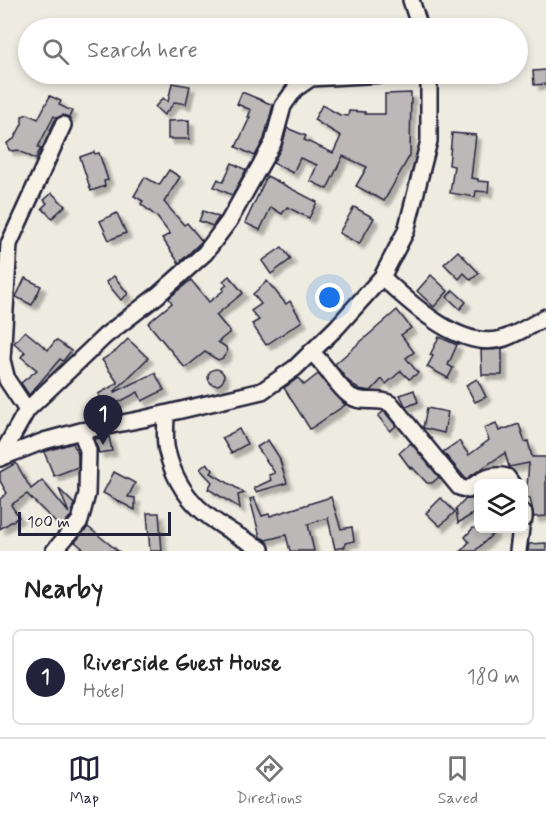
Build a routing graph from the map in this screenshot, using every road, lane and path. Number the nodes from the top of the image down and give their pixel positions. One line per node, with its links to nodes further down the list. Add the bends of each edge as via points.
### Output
1 (411, 0): 2 (street)
2 (417, 18)
3 (301, 84): 11 (street, via 283,106 273,143 229,221 205,253 105,336)
4 (429, 84): 8 (street, via 429,141 420,182 406,231)
5 (63, 125): 7 (street)
6 (15, 216): 7 (street)
7 (9, 244): 11 (street, via 2,360 7,380)
8 (382, 277): 9 (street, via 411,304 445,327 478,340 503,339); 10 (street)
9 (546, 317)
10 (311, 352): 12 (street, via 262,391); 17 (street, via 350,396 392,405 459,487 468,490)
11 (27, 410): 14 (street)
12 (166, 414): 13 (street); 19 (street, via 166,450 190,501 219,525)
13 (81, 431): 14 (street); 20 (street, via 88,450 87,494 80,521)
14 (0, 458)
15 (484, 479): 16 (street)
16 (509, 479)
17 (474, 485)
18 (521, 533): 21 (street)
19 (261, 549)
20 (54, 551)
21 (518, 551)

